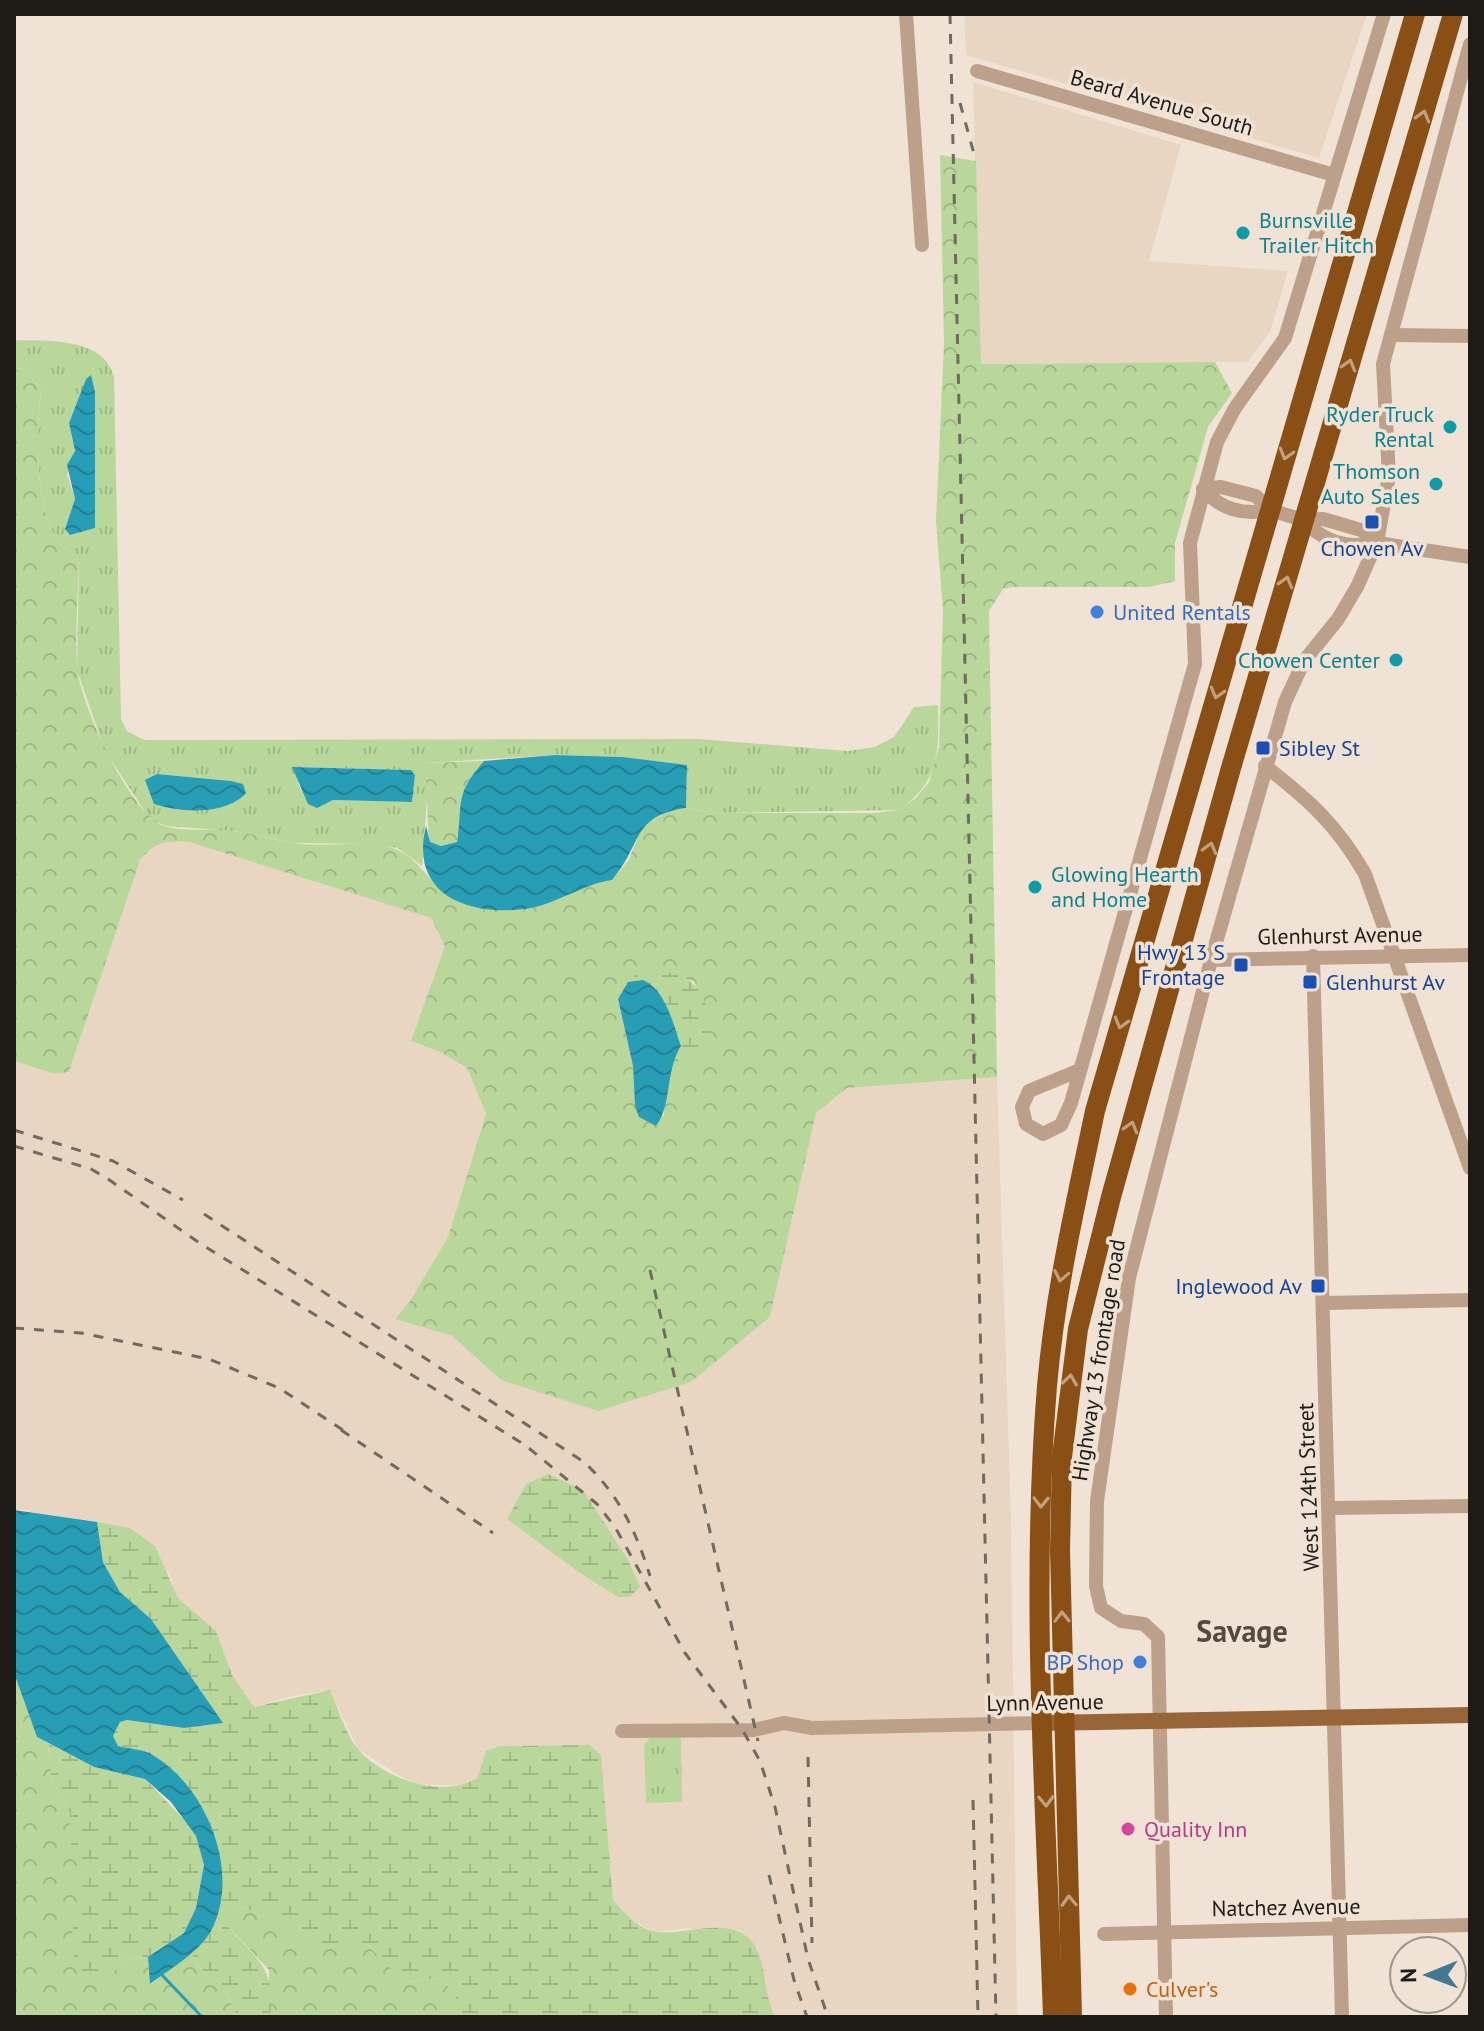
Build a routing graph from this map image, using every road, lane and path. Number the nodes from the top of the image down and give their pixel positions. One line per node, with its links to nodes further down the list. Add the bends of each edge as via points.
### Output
1 (906, 14): 8 (street)
2 (1384, 14): 7 (street)
3 (1415, 14): 12 (highway, one-way to 12)
4 (1453, 14): 13 (highway, one-way to 4)
5 (1470, 44): 9 (street)
6 (977, 71): 7 (street, Beard Avenue South)
7 (1334, 175): 11 (street, via 1285,338 1235,408 1217,442)
8 (922, 245)
9 (1392, 335): 10 (street); 14 (street, via 1383,364 1389,476)
10 (1470, 336)
11 (1203, 489): 12 (street, via 1216,504 1252,514); 21 (street, via 1190,543 1195,664)
12 (1270, 510): 13 (street); 30 (highway, one-way to 30, via 1095,1111 1059,1284 1042,1457)
13 (1303, 520): 14 (street, via 1318,536 1357,547); 30 (highway, one-way to 13, via 1062,1457 1078,1329)
14 (1377, 542): 15 (street); 16 (street, via 1338,619 1304,661)
15 (1470, 557)
16 (1265, 766): 17 (street, via 1316,806 1345,839 1365,874); 20 (street)
17 (1394, 955): 18 (street, Glenhurst Avenue); 19 (street, Glenhurst Avenue); 22 (street)
18 (1470, 955)
19 (1313, 956): 20 (street, Glenhurst Avenue); 24 (street, West 124th Street)
20 (1211, 960): 29 (street, Highway 13 frontage road, via 1129,1278 1097,1501 1096,1586 1101,1608 1158,1635)
21 (1080, 1070): 21 (street, via 1029,1091 1022,1107 1026,1124 1043,1134 1061,1125)
22 (1470, 1168)
23 (1470, 1300): 24 (street)
24 (1324, 1303): 26 (street, West 124th Street)
25 (1470, 1506): 26 (street)
26 (1331, 1508): 28 (street, West 124th Street)
27 (1470, 1715): 28 (main road, Lynn Avenue)
28 (1336, 1718): 29 (main road, Lynn Avenue); 33 (street, West 124th Street)
29 (1160, 1722): 30 (main road, Lynn Avenue); 34 (street)
30 (1054, 1723): 31 (street, Lynn Avenue, via 812,1728 784,1723 759,1729); 36 (highway, one-way to 36); 37 (highway, one-way to 30)
31 (622, 1731)
32 (1470, 1925): 33 (street, Natchez Avenue)
33 (1339, 1928): 34 (street, Natchez Avenue); 39 (street, West 124th Street)
34 (1165, 1932): 35 (street, Natchez Avenue); 38 (street)
35 (1104, 1934)
36 (1053, 2017)
37 (1072, 2017)
38 (1166, 2017)
39 (1342, 2017)

